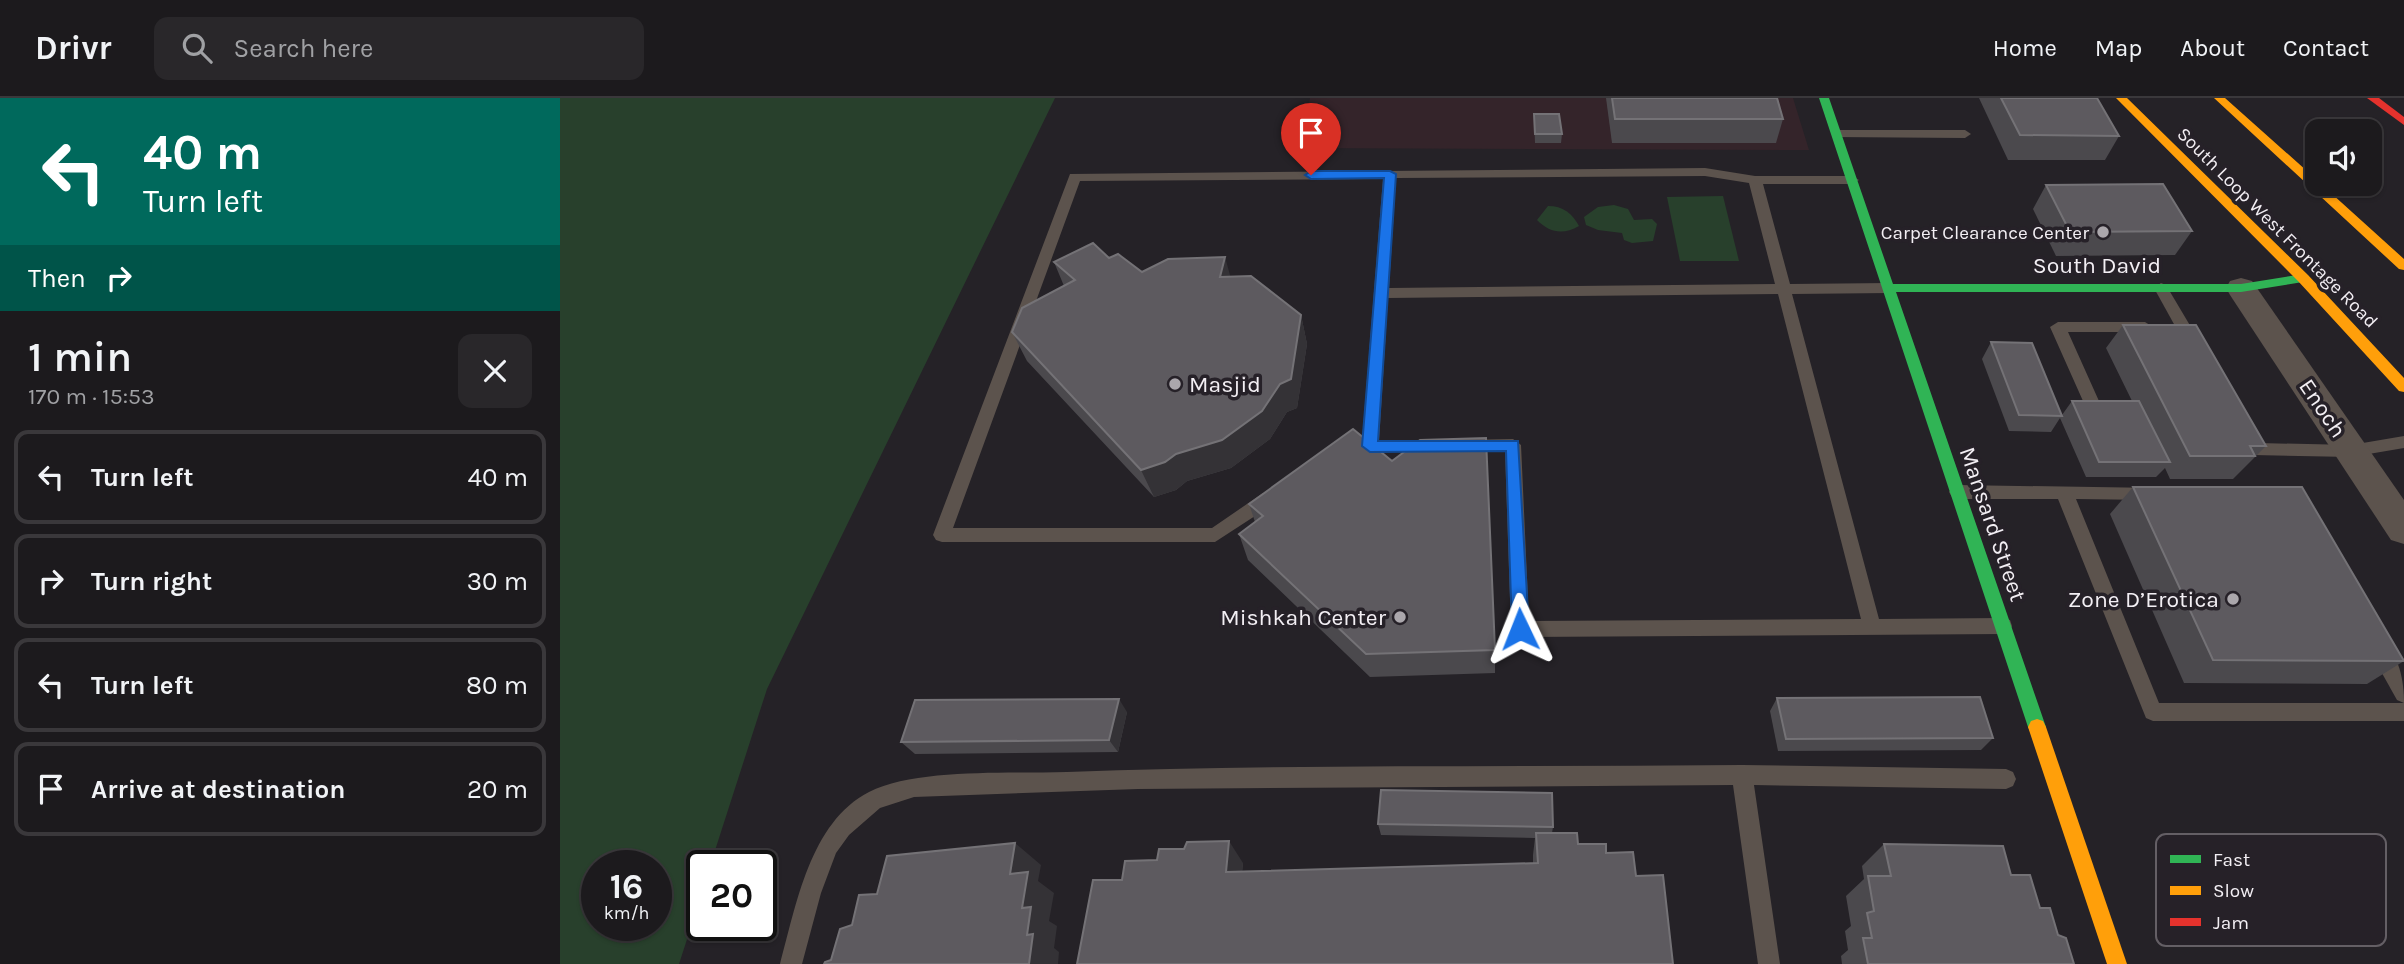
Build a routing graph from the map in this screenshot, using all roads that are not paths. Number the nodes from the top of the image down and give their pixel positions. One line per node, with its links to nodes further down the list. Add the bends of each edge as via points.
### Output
1 (1824, 98): 6 (main road, Mansard Street)
2 (2121, 98): 12 (main road, South Loop West Frontage Road)
3 (2219, 98): 11 (main road)
4 (2372, 98): 5 (main road)
5 (2404, 122)
6 (1836, 134): 7 (lane); 10 (main road, Mansard Street)
7 (1965, 134)
8 (1390, 174): 9 (lane, via 1705,172); 17 (lane); 27 (lane, via 1074,177 942,535 1215,536)
9 (1755, 180): 10 (lane); 16 (lane)
10 (1852, 180): 13 (main road, Mansard Street)
11 (2404, 266)
12 (2303, 278): 15 (main road, South David); 20 (main road, South Loop West Frontage Road)
13 (1890, 288): 14 (main road, South David); 16 (lane); 28 (main road, Mansard Street)
14 (2161, 288): 15 (main road, South David); 18 (lane)
15 (2241, 288): 26 (street, Enoch)
16 (1783, 289): 17 (lane); 32 (lane)
17 (1382, 293): 24 (lane)
18 (2170, 327): 19 (lane); 21 (lane, via 2058,327)
19 (2204, 364)
20 (2404, 387)
21 (2095, 410)
22 (2239, 425): 26 (lane, via 2252,449)
23 (2404, 442): 26 (lane)
24 (1370, 446): 25 (lane); 32 (lane, via 1513,445 1520,629)
25 (1339, 449)
26 (2351, 451): 31 (street, Enoch)
27 (1283, 488)
28 (1958, 492): 29 (lane); 33 (main road, Mansard Street)
29 (2064, 492): 30 (lane); 36 (lane, via 2153,712)
30 (2162, 493)
31 (2404, 529)
32 (1872, 626): 33 (lane)
33 (2003, 626): 41 (main road, Mansard Street)
34 (2370, 635): 35 (lane)
35 (2404, 694)
36 (2404, 712)
37 (1742, 775): 38 (lane); 39 (lane, via 1138,779 897,790 874,800 828,846); 40 (lane)
38 (2006, 779)
39 (791, 964)
40 (1769, 964)
41 (2117, 964)

